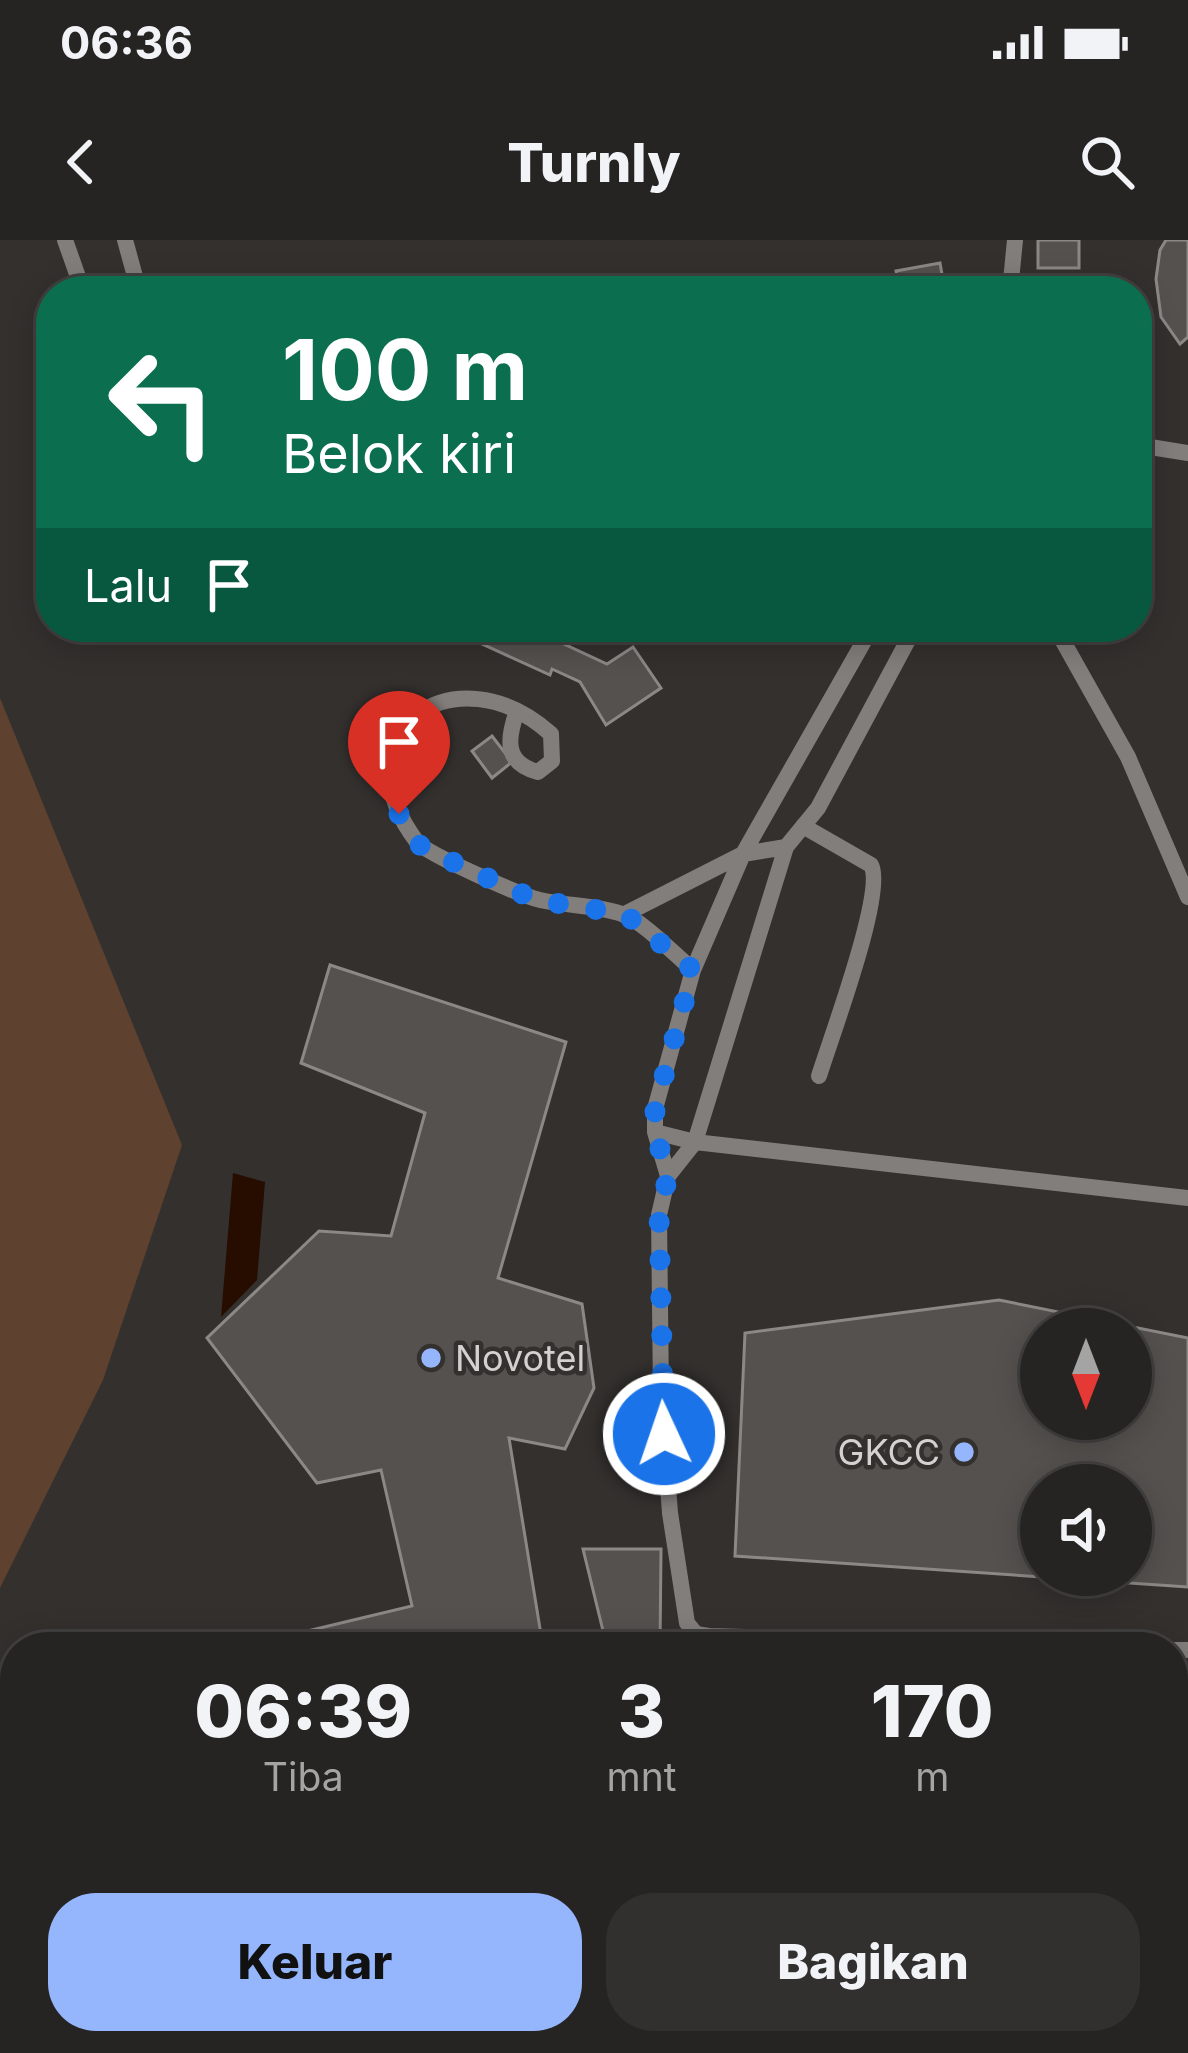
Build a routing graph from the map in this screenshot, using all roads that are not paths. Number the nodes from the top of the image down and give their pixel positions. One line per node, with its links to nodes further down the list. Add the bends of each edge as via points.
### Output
1 (64, 240): 4 (lane)
2 (124, 240): 5 (lane)
3 (1015, 240): 6 (lane)
4 (77, 276)
5 (135, 276)
6 (1011, 276)
7 (1152, 447): 8 (lane)
8 (1188, 453)
9 (863, 642): 15 (lane)
10 (907, 642): 13 (lane)
11 (1063, 642): 16 (lane, via 1128,757)
12 (517, 711): 17 (lane, via 462,695 428,704 399,736 387,774 399,814 422,848 536,900)
13 (803, 826): 14 (lane); 19 (lane, via 871,865 877,877)
14 (786, 848): 15 (lane); 21 (lane)
15 (743, 854): 17 (lane); 18 (lane)
16 (1188, 897)
17 (625, 914): 18 (lane)
18 (693, 970): 20 (lane)
19 (819, 1076)
20 (655, 1132): 21 (lane); 22 (lane)
21 (695, 1142): 22 (lane); 23 (lane)
22 (668, 1176): 24 (lane, via 659,1215 661,1395 670,1513)
23 (1188, 1198)
24 (694, 1632)

